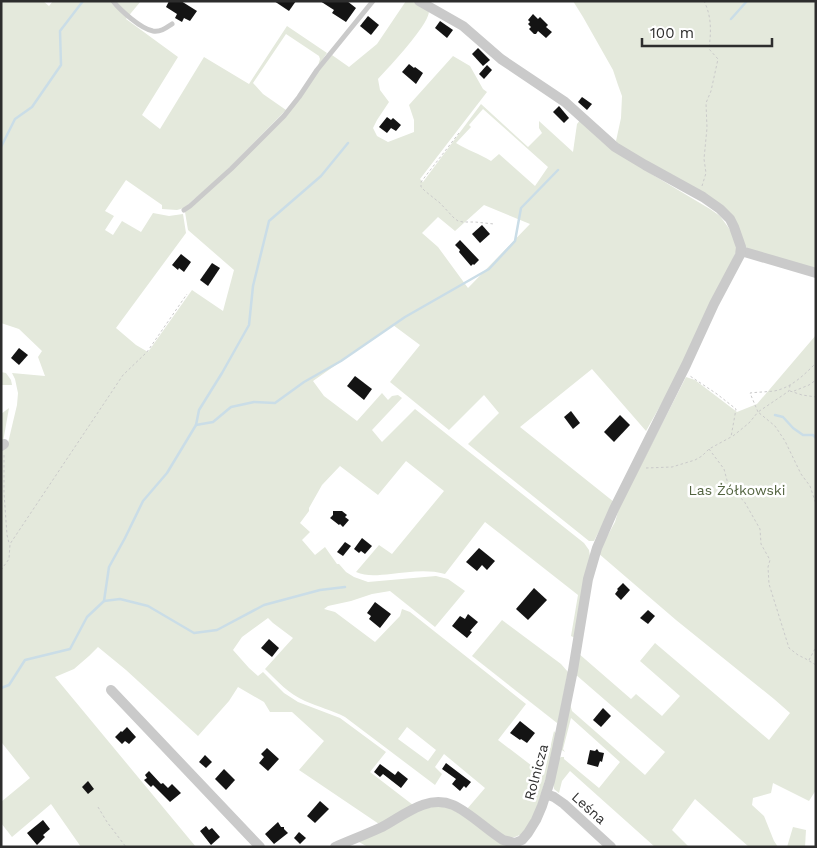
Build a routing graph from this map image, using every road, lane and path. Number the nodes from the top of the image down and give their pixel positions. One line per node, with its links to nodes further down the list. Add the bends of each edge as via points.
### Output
1 (113, 1): 5 (lane, via 152,31 163,30)
2 (373, 1): 8 (lane, via 284,116)
3 (419, 1): 7 (street, via 463,26 500,59 565,102 615,147)
4 (704, 1): 7 (path, via 710,23 709,49 718,59 706,103)
5 (172, 24)
6 (459, 133): 9 (path, via 421,182 421,187 458,221)
7 (703, 197): 10 (street, via 730,219)
8 (184, 210)
9 (494, 224)
10 (741, 251): 11 (street); 14 (street, Rolnicza)
11 (816, 273)
12 (187, 294): 26 (path, via 147,352 123,375)
13 (816, 363): 16 (path)
14 (683, 372): 21 (path, via 736,409); 24 (street, Rolnicza)
15 (816, 380): 18 (path)
16 (790, 384): 17 (path); 20 (path, via 774,391 750,392)
17 (789, 391): 18 (path); 20 (path)
18 (792, 392): 19 (path)
19 (816, 397)
20 (758, 412): 21 (path); 25 (path, via 775,426 785,441 810,486)
21 (731, 437): 23 (path)
22 (3, 445): 26 (path)
23 (709, 449): 24 (path, via 694,460 672,467); 29 (path, via 724,469 728,484 744,501 760,529 761,544 770,560 769,584 789,648)
24 (635, 467): 32 (street, Rolnicza, via 597,548 588,579)
25 (816, 504)
26 (10, 544): 27 (path, via 9,559)
27 (1, 570)
28 (816, 648): 29 (path)
29 (809, 660): 30 (path)
30 (816, 665)
31 (111, 690): 36 (street)
32 (546, 794): 34 (street, Rolnicza, via 536,820); 38 (street, Leśna, via 564,804)
33 (98, 807): 35 (path)
34 (518, 844): 37 (street, Rolnicza, via 503,840 453,805 437,802 416,807)
35 (126, 847)
36 (260, 847)
37 (336, 847)
38 (611, 847)

